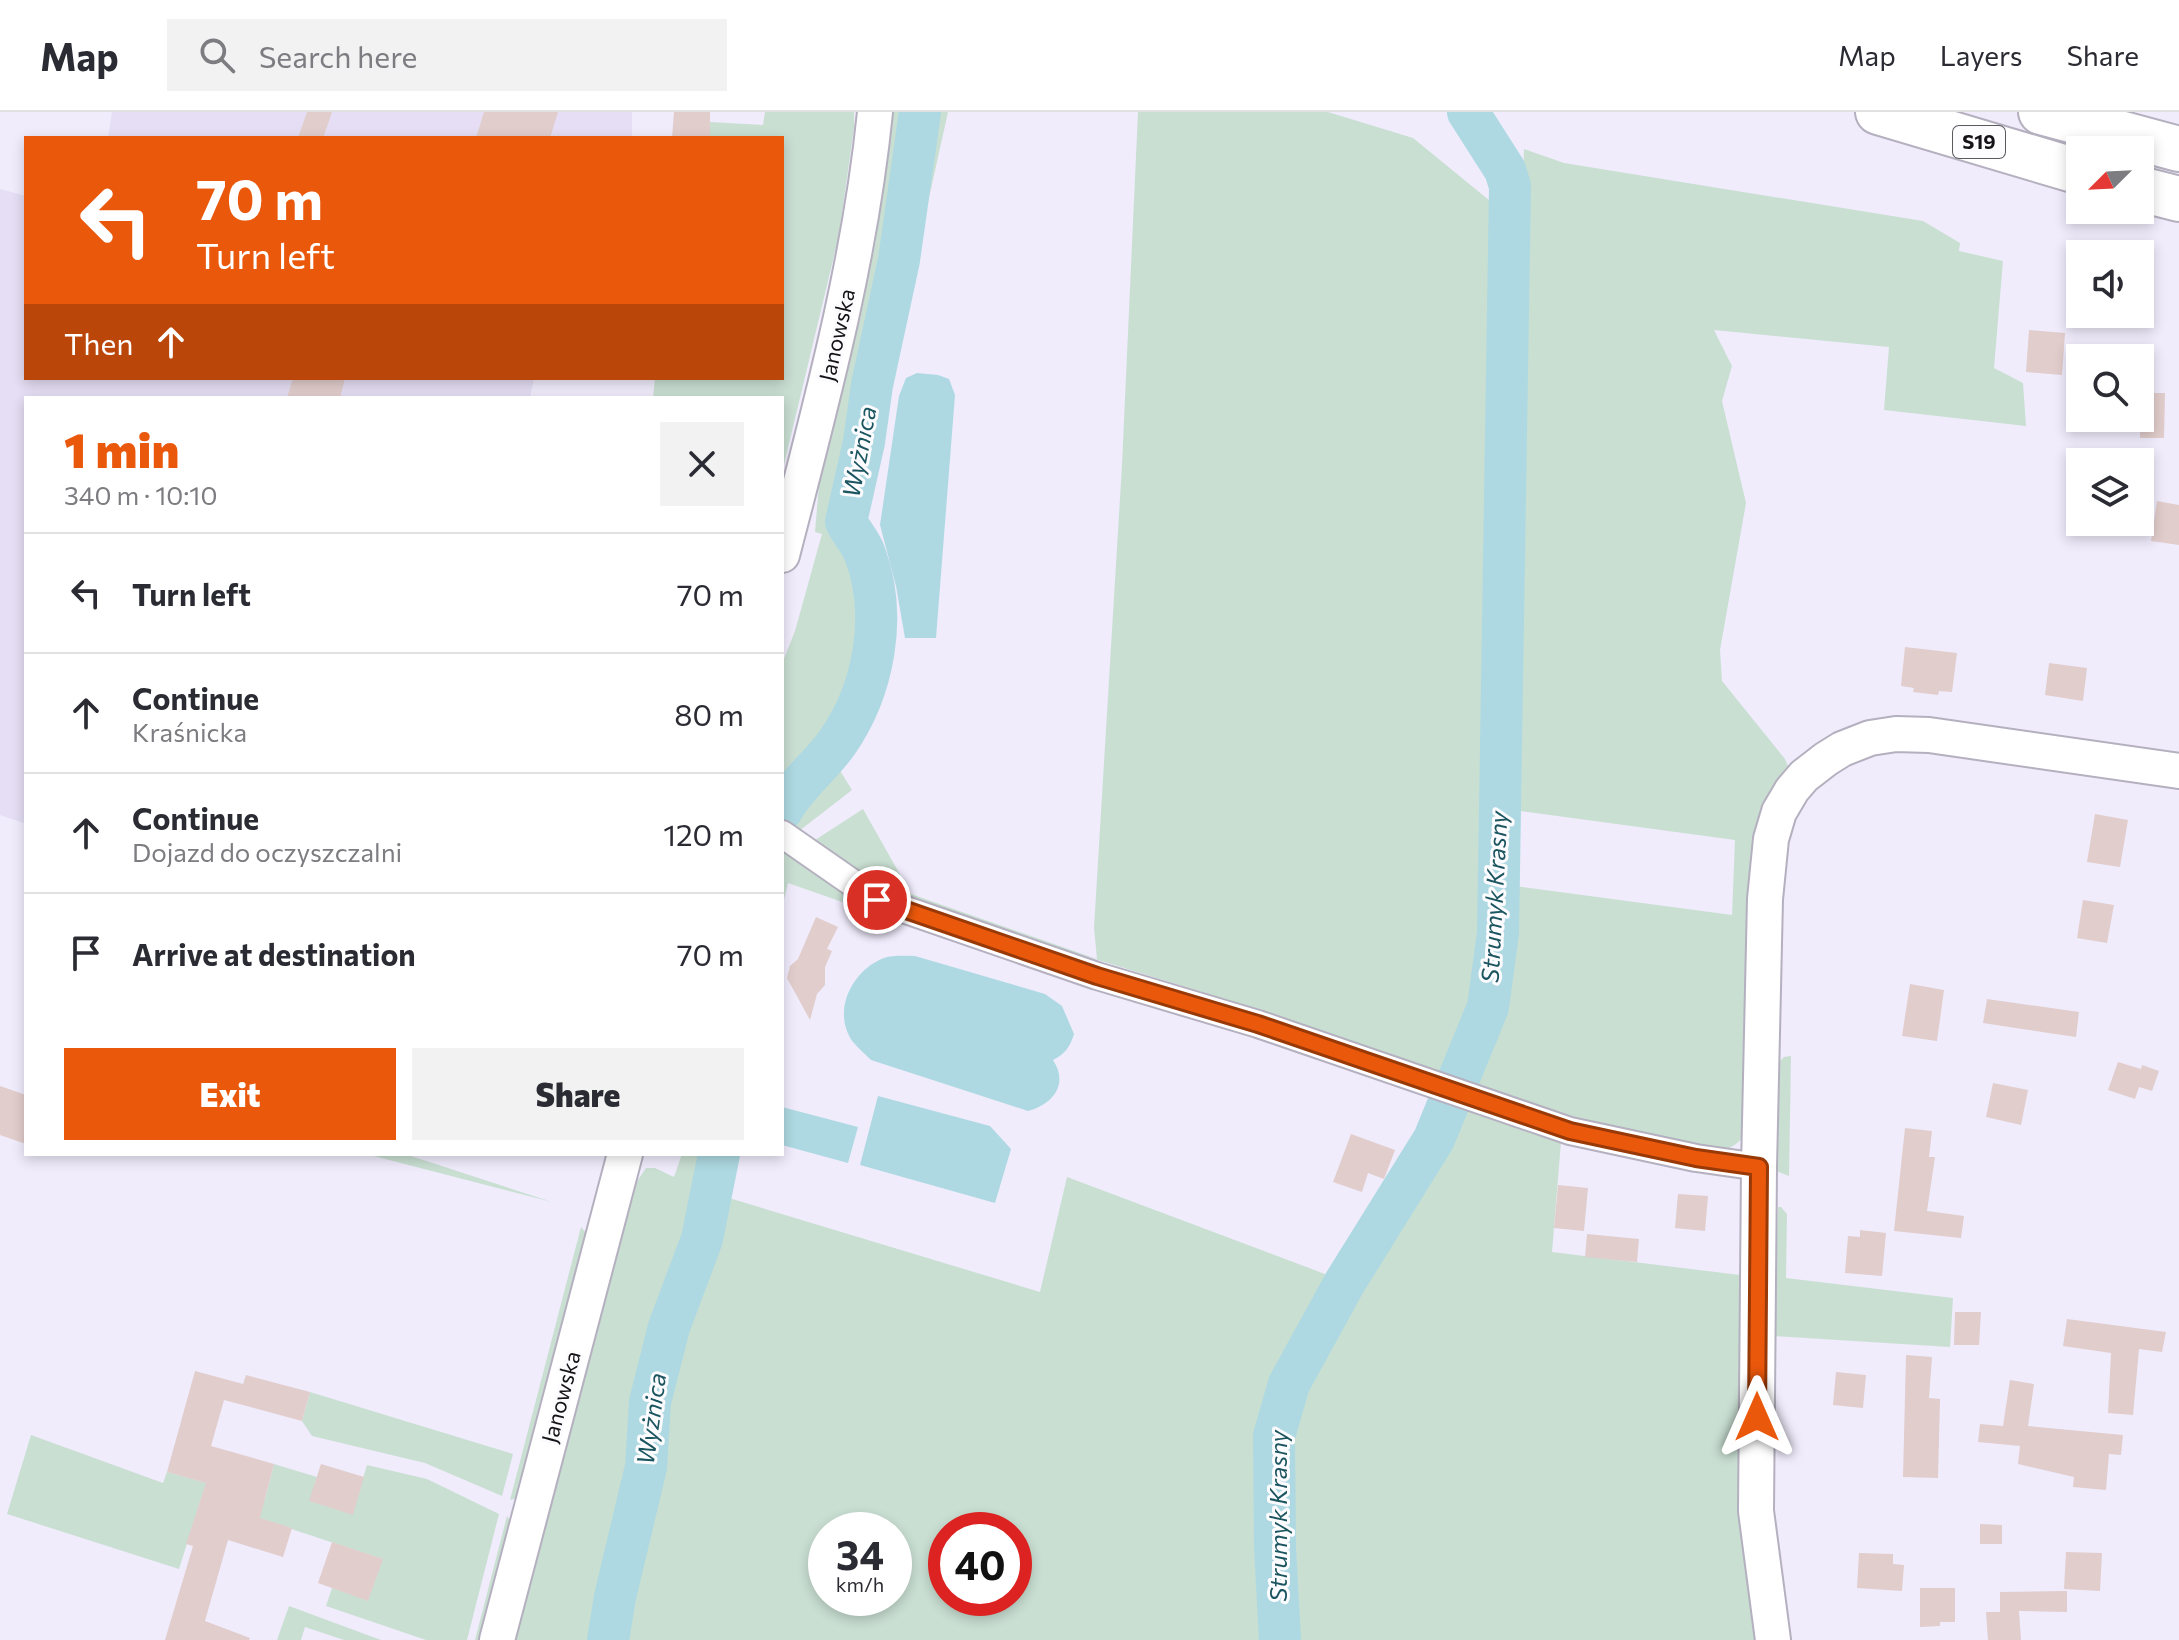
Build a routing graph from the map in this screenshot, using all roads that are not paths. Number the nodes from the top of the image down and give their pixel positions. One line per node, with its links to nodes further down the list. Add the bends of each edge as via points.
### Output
1 (875, 112): 8 (street, Janowska, via 849,288)
2 (1878, 112): 5 (highway, S19)
3 (2041, 112): 4 (highway)
4 (2179, 149)
5 (2066, 168)
6 (2154, 193): 7 (highway)
7 (2179, 199)
8 (784, 547)
9 (2179, 771): 12 (street, via 1896,734 1842,749 1804,776 1779,812 1771,839)
10 (789, 838): 12 (street, via 877,900 1097,976 1258,1024 1570,1131)
11 (624, 1156): 13 (street, Janowska)
12 (1759, 1167): 14 (street, via 1756,1511)
13 (497, 1640)
14 (1773, 1640)

